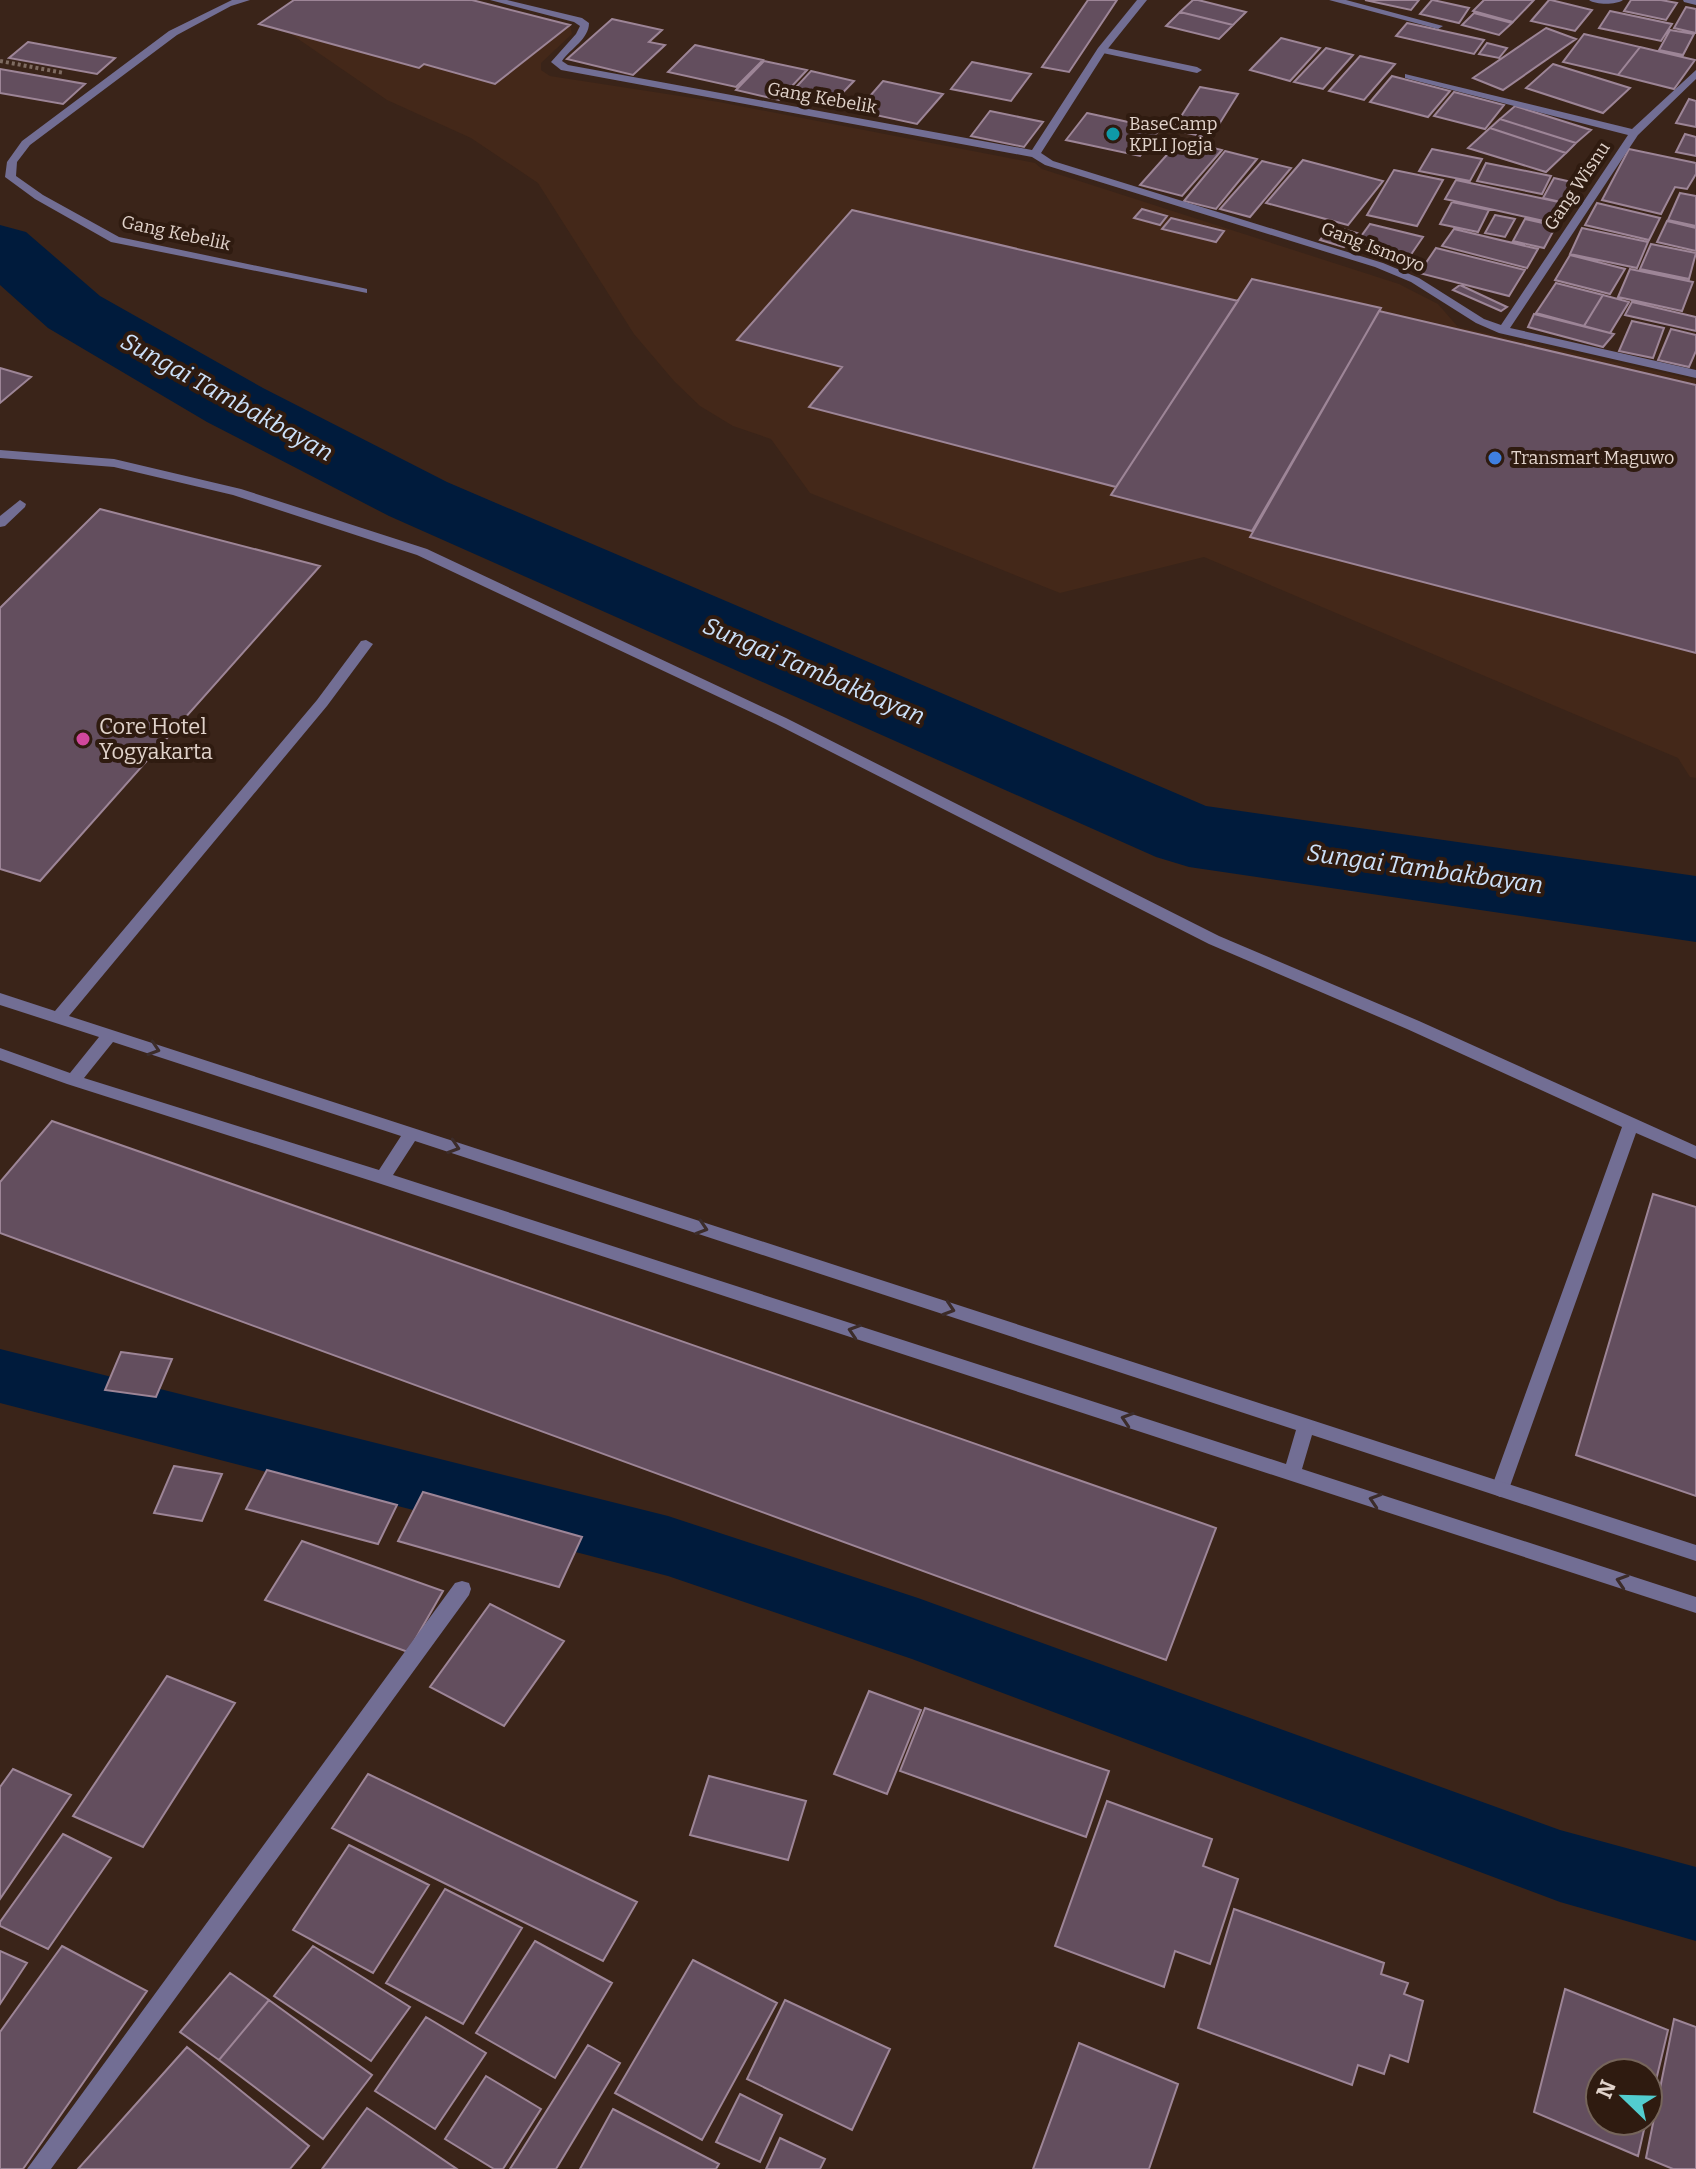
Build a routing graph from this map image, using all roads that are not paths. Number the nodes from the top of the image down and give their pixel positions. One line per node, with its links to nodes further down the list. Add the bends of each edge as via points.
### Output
1 (245, 0): 16 (street, Gang Kebelik, via 173,33 26,143 12,162 10,177 115,240)
2 (495, 0): 15 (street, Gang Kebelik, via 585,25 556,62 565,68)
3 (1142, 0): 10 (street)
4 (1334, 0): 9 (street)
5 (1594, 0): 6 (street)
6 (1618, 0)
7 (1688, 0): 8 (street)
8 (1696, 2)
9 (1438, 26)
10 (1102, 50): 11 (street); 15 (street)
11 (1197, 70)
12 (1696, 73): 14 (street, Gang Wisnu)
13 (1409, 76): 14 (street)
14 (1634, 133): 17 (street, Gang Wisnu)
15 (1035, 154): 17 (street, Gang Ismoyo, via 1049,163 1379,265)
16 (363, 291)
17 (1503, 330): 18 (street, Gang Ismoyo)
18 (1696, 374)
19 (0, 454): 28 (street, via 114,463 207,485 422,552 781,721 1214,940)
20 (20, 504): 21 (street)
21 (0, 523)
22 (366, 644): 24 (street)
23 (0, 999): 24 (street)
24 (58, 1018): 25 (street)
25 (110, 1035): 27 (street); 29 (street, one-way to 29)
26 (0, 1054): 27 (street)
27 (73, 1080): 31 (street)
28 (1631, 1125): 30 (street); 34 (street)
29 (411, 1133): 31 (street); 32 (street, one-way to 32)
30 (1696, 1153)
31 (383, 1178): 33 (street, one-way to 31)
32 (1306, 1426): 33 (street); 34 (street)
33 (1292, 1473): 37 (street, one-way to 33)
34 (1500, 1489): 35 (street)
35 (1696, 1553)
36 (462, 1589): 38 (street)
37 (1696, 1605)
38 (38, 2169)

